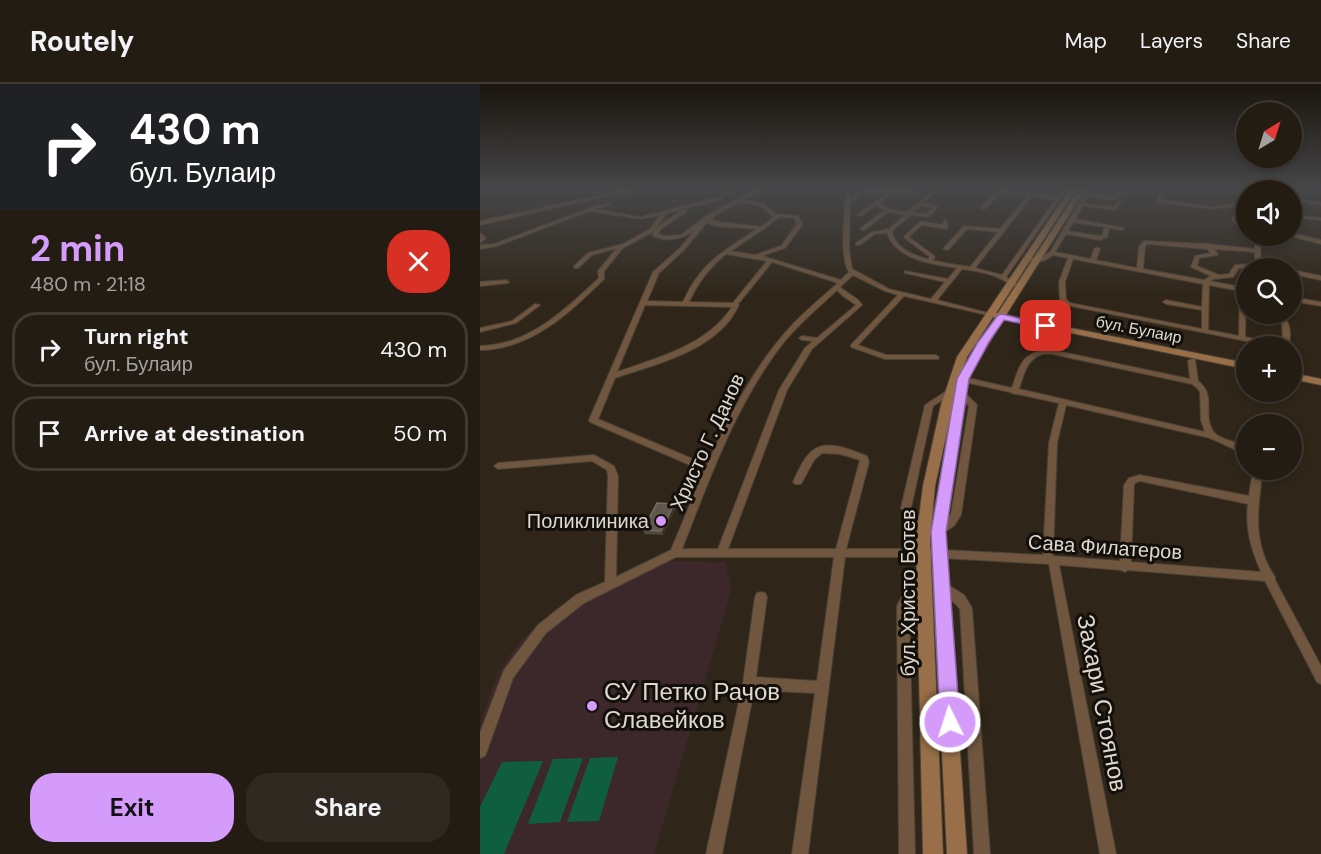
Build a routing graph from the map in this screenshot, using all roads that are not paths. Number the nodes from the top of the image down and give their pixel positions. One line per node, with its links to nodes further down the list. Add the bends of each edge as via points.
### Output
1 (1098, 224): 30 (street)
2 (549, 225): 32 (street, via 495,245)
3 (656, 225): 35 (street)
4 (664, 225): 5 (street, via 655,235 682,236)
5 (697, 225)
6 (702, 225): 75 (street, via 656,272)
7 (726, 225): 23 (street)
8 (765, 225): 23 (street)
9 (799, 225): 44 (street, via 783,247)
10 (847, 225): 56 (street, via 846,250)
11 (869, 225): 26 (street)
12 (896, 225): 27 (street)
13 (919, 225): 46 (street, via 906,237 933,257)
14 (933, 225): 15 (street)
15 (946, 225)
16 (1004, 225): 28 (street)
17 (1040, 225): 59 (street)
18 (1050, 225): 47 (main road, бул. Христо Ботев)
19 (1062, 225): 49 (main road, бул. Христо Ботев)
20 (1070, 225): 29 (street)
21 (1100, 225): 24 (street)
22 (1107, 225): 24 (street)
23 (761, 228): 41 (street)
24 (1106, 228): 25 (street); 30 (street, via 1103,238)
25 (1122, 228)
26 (863, 229)
27 (890, 231): 34 (street, via 874,233); 46 (street, via 891,240 900,249)
28 (998, 231): 38 (street, via 966,227); 54 (street)
29 (1066, 232): 30 (street); 42 (street)
30 (1093, 237)
31 (1302, 237): 33 (street)
32 (480, 241)
33 (1321, 242)
34 (858, 244)
35 (624, 245): 52 (street, via 590,254); 86 (street, via 605,264 602,278 554,321 513,341)
36 (1208, 246): 40 (street); 55 (street, via 1146,242 1142,246); 60 (street, via 1215,254 1197,257 1194,267)
37 (1258, 246): 40 (street)
38 (946, 249)
39 (1097, 249): 48 (street)
40 (1258, 251): 45 (street)
41 (728, 252): 44 (street); 73 (street, via 715,257 699,275)
42 (1052, 253): 43 (street); 49 (street)
43 (1071, 256): 48 (street); 82 (street, via 1062,282 1063,300 1068,304)
44 (754, 257): 50 (street)
45 (1258, 258)
46 (929, 260): 53 (street)
47 (1027, 260): 49 (street); 63 (main road, бул. Христо Ботев)
48 (1093, 260): 55 (street)
49 (1036, 261): 69 (main road, бул. Христо Ботев)
50 (770, 262): 67 (street, via 818,273); 76 (street)
51 (1236, 266): 60 (street, via 1231,276)
52 (576, 267)
53 (961, 267): 54 (street); 62 (street)
54 (971, 269): 59 (street)
55 (1140, 269): 65 (street)
56 (852, 272): 67 (street, Христо Г. Данов); 70 (street)
57 (907, 272): 62 (street)
58 (1302, 274): 61 (street)
59 (1004, 276): 63 (street)
60 (1217, 276): 65 (street)
61 (1321, 278)
62 (949, 281): 72 (street)
63 (1012, 281): 69 (street); 80 (main road, бул. Христо Ботев)
64 (506, 282): 66 (street)
65 (1206, 282): 68 (street); 79 (street)
66 (480, 284)
67 (839, 285): 85 (street, via 859,306); 102 (street, Христо Г. Данов, via 793,328 754,378)
68 (1236, 287)
69 (1020, 288): 80 (main road, бул. Христо Ботев)
70 (902, 294): 72 (street); 87 (street, via 853,346 885,357)
71 (1302, 300): 77 (street)
72 (933, 301): 80 (street)
73 (686, 302): 75 (street); 76 (street)
74 (1166, 302): 79 (street)
75 (642, 303): 91 (street)
76 (735, 304): 91 (street, via 723,324 706,338)
77 (1321, 304)
78 (537, 305): 81 (street, via 514,322)
79 (1205, 309): 82 (street)
80 (993, 313): 89 (main road, бул. Булаир); 96 (main road, бул. Христо Ботев, via 984,342); 96 (main road, бул. Христо Ботев, via 962,357)
81 (480, 330)
82 (1205, 330): 83 (street)
83 (1236, 337)
84 (802, 338): 85 (street)
85 (818, 340): 108 (street, via 783,390)
86 (480, 348)
87 (935, 357)
88 (1192, 361): 94 (street)
89 (1236, 361)
90 (1302, 372): 92 (main road)
91 (613, 376): 102 (street, via 593,417 595,423)
92 (1321, 376)
93 (1302, 378): 95 (main road)
94 (1194, 382): 97 (street, via 1039,352 1029,357); 99 (street, via 1205,390 1203,421)
95 (1321, 382)
96 (957, 389): 97 (street); 106 (main road, бул. Христо Ботев, via 929,486); 106 (street, via 929,405 906,508); 110 (main road, бул. Христо Ботев, via 938,532)
97 (1014, 392): 98 (street)
98 (1063, 403): 99 (street); 111 (street, Захари Стоянов, via 1053,443)
99 (1212, 436): 100 (street)
100 (1236, 447)
101 (498, 466): 114 (street, via 593,458 611,468)
102 (708, 469): 107 (street, Христо Г. Данов)
103 (1255, 480): 105 (street)
104 (798, 482): 109 (street, via 820,450 864,458)
105 (1254, 501): 112 (street, via 1140,478 1132,480); 113 (street, via 1254,537)
106 (924, 526): 110 (main road, бул. Христо Ботев)
107 (675, 553): 108 (street, Сава Филатеров); 114 (street)
108 (721, 553): 109 (street, Сава Филатеров)
109 (840, 553): 110 (street, Сава Филатеров); 120 (street)
110 (931, 554): 111 (street, Сава Филатеров); 115 (main road, бул. Христо Ботев); 116 (main road, бул. Христо Ботев)
111 (1051, 559): 112 (street, Сава Филатеров); 128 (street, Захари Стоянов)
112 (1125, 567): 113 (street, Сава Филатеров)
113 (1270, 577): 118 (street)
114 (610, 583): 121 (street, via 566,609 528,644 508,674)
115 (924, 585): 124 (street, via 903,606); 125 (main road, бул. Христо Ботев)
116 (942, 586): 126 (main road, бул. Христо Ботев); 127 (street, via 966,608)
117 (761, 597): 119 (street)
118 (1321, 678)
119 (749, 683): 120 (street); 122 (street)
120 (821, 687): 123 (street)
121 (480, 751)
122 (714, 854)
123 (800, 854)
124 (907, 854)
125 (933, 854)
126 (957, 854)
127 (982, 854)
128 (1107, 854)

